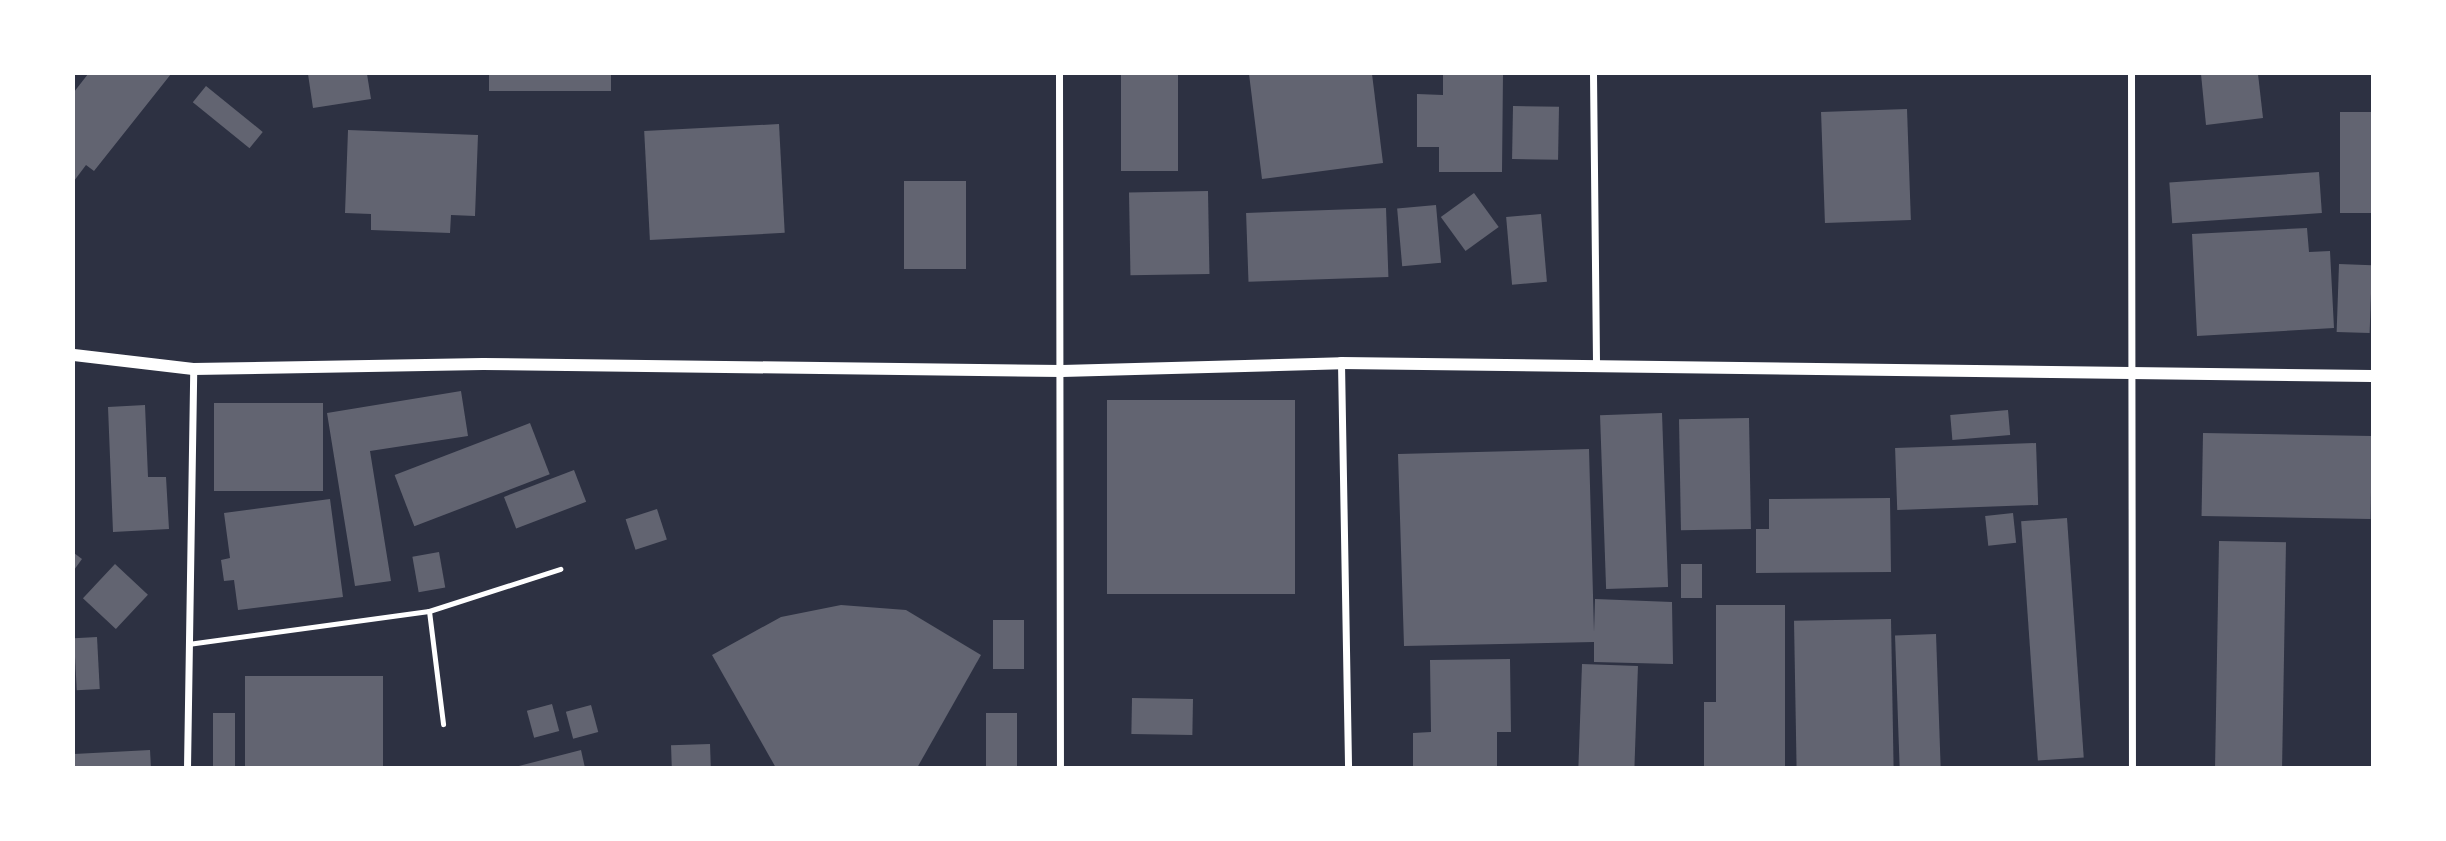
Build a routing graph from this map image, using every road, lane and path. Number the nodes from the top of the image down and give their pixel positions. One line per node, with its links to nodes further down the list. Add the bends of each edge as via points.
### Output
1 (1059, 74): 8 (street)
2 (1593, 74): 6 (street)
3 (2131, 74): 9 (street)
4 (74, 355): 7 (street)
5 (1341, 363): 6 (street); 8 (street); 17 (street)
6 (1596, 365): 9 (street)
7 (192, 369): 8 (street, via 484,364); 13 (street)
8 (1062, 371): 16 (street)
9 (2136, 372): 10 (street); 18 (street)
10 (2372, 376)
11 (560, 569): 12 (lane)
12 (429, 611): 13 (lane); 14 (lane)
13 (188, 644): 15 (street)
14 (443, 724)
15 (187, 768)
16 (1060, 768)
17 (1348, 768)
18 (2132, 768)

